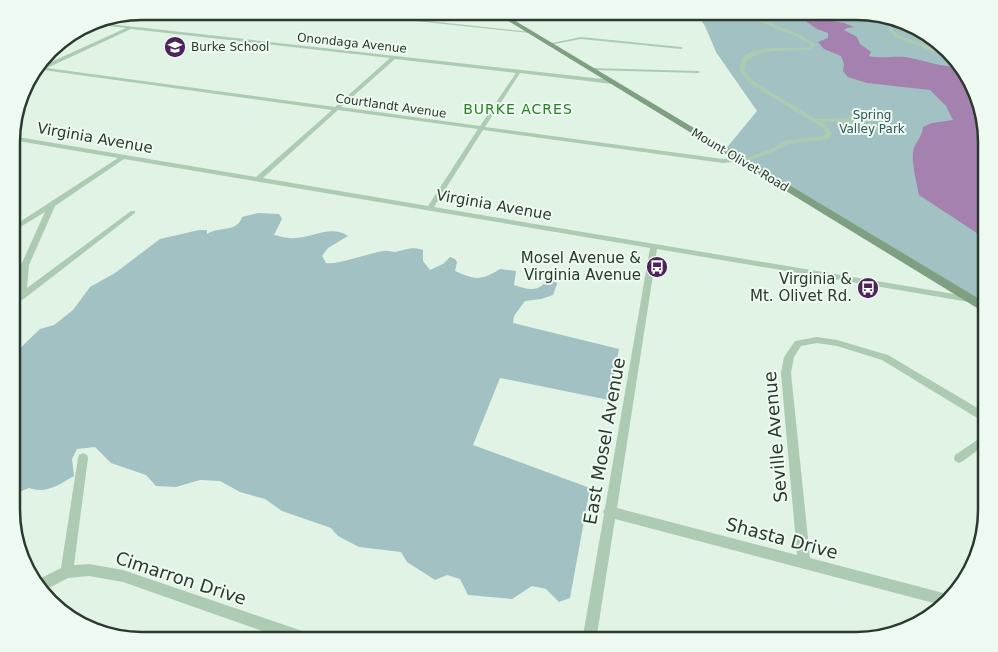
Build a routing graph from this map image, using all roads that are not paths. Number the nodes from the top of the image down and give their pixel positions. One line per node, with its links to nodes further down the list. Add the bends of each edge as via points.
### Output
1 (411, 20): 7 (street)
2 (509, 20): 7 (street, Mount Olivet Road)
3 (759, 20): 20 (street, via 799,36 814,46 756,53 747,57 742,67 744,75)
4 (108, 25): 6 (street, Onondaga Avenue)
5 (890, 25): 10 (street, via 897,36)
6 (130, 27): 11 (street, Onondaga Avenue); 12 (street)
7 (530, 32): 8 (street, Mount Olivet Road)
8 (549, 44): 9 (street, via 581,38); 14 (street, Mount Olivet Road)
9 (680, 48)
10 (939, 53)
11 (394, 57): 15 (street, Onondaga Avenue); 18 (street)
12 (49, 64)
13 (45, 69): 18 (street, Courtlandt Avenue)
14 (592, 69): 16 (street); 17 (street, Mount Olivet Road)
15 (519, 71): 17 (street, Onondaga Avenue); 21 (street)
16 (698, 72)
17 (612, 82): 24 (street, Mount Olivet Road)
18 (337, 109): 21 (street, Courtlandt Avenue); 25 (street)
19 (845, 120): 19 (street, via 880,127 882,123 868,117 852,116); 20 (street)
20 (816, 121): 24 (street, via 828,131 826,138 786,142)
21 (482, 128): 24 (street, Courtlandt Avenue); 27 (street)
22 (20, 139): 23 (street, Virginia Avenue)
23 (123, 157): 25 (street, Virginia Avenue); 26 (street)
24 (741, 161): 34 (street, Mount Olivet Road)
25 (258, 179): 27 (street, Virginia Avenue)
26 (52, 205): 29 (street); 31 (street)
27 (430, 208): 30 (street, Virginia Avenue)
28 (132, 212): 33 (street)
29 (20, 225)
30 (654, 247): 34 (street, Virginia Avenue); 40 (street, East Mosel Avenue)
31 (23, 273): 32 (street); 33 (street)
32 (20, 274)
33 (22, 296)
34 (971, 299): 35 (street, Mount Olivet Road)
35 (978, 303)
36 (978, 413): 41 (street, Seville Avenue, via 885,357 837,343 817,340 798,343 787,360 786,373)
37 (978, 445): 39 (street)
38 (83, 458): 42 (street)
39 (959, 458)
40 (609, 512): 41 (street, Shasta Drive); 46 (street, East Mosel Avenue)
41 (804, 562): 44 (street, Shasta Drive)
42 (67, 572): 43 (street, Cimarron Drive); 45 (street, Cimarron Drive, via 89,570 123,576)
43 (45, 583)
44 (940, 598)
45 (285, 632)
46 (590, 632)

